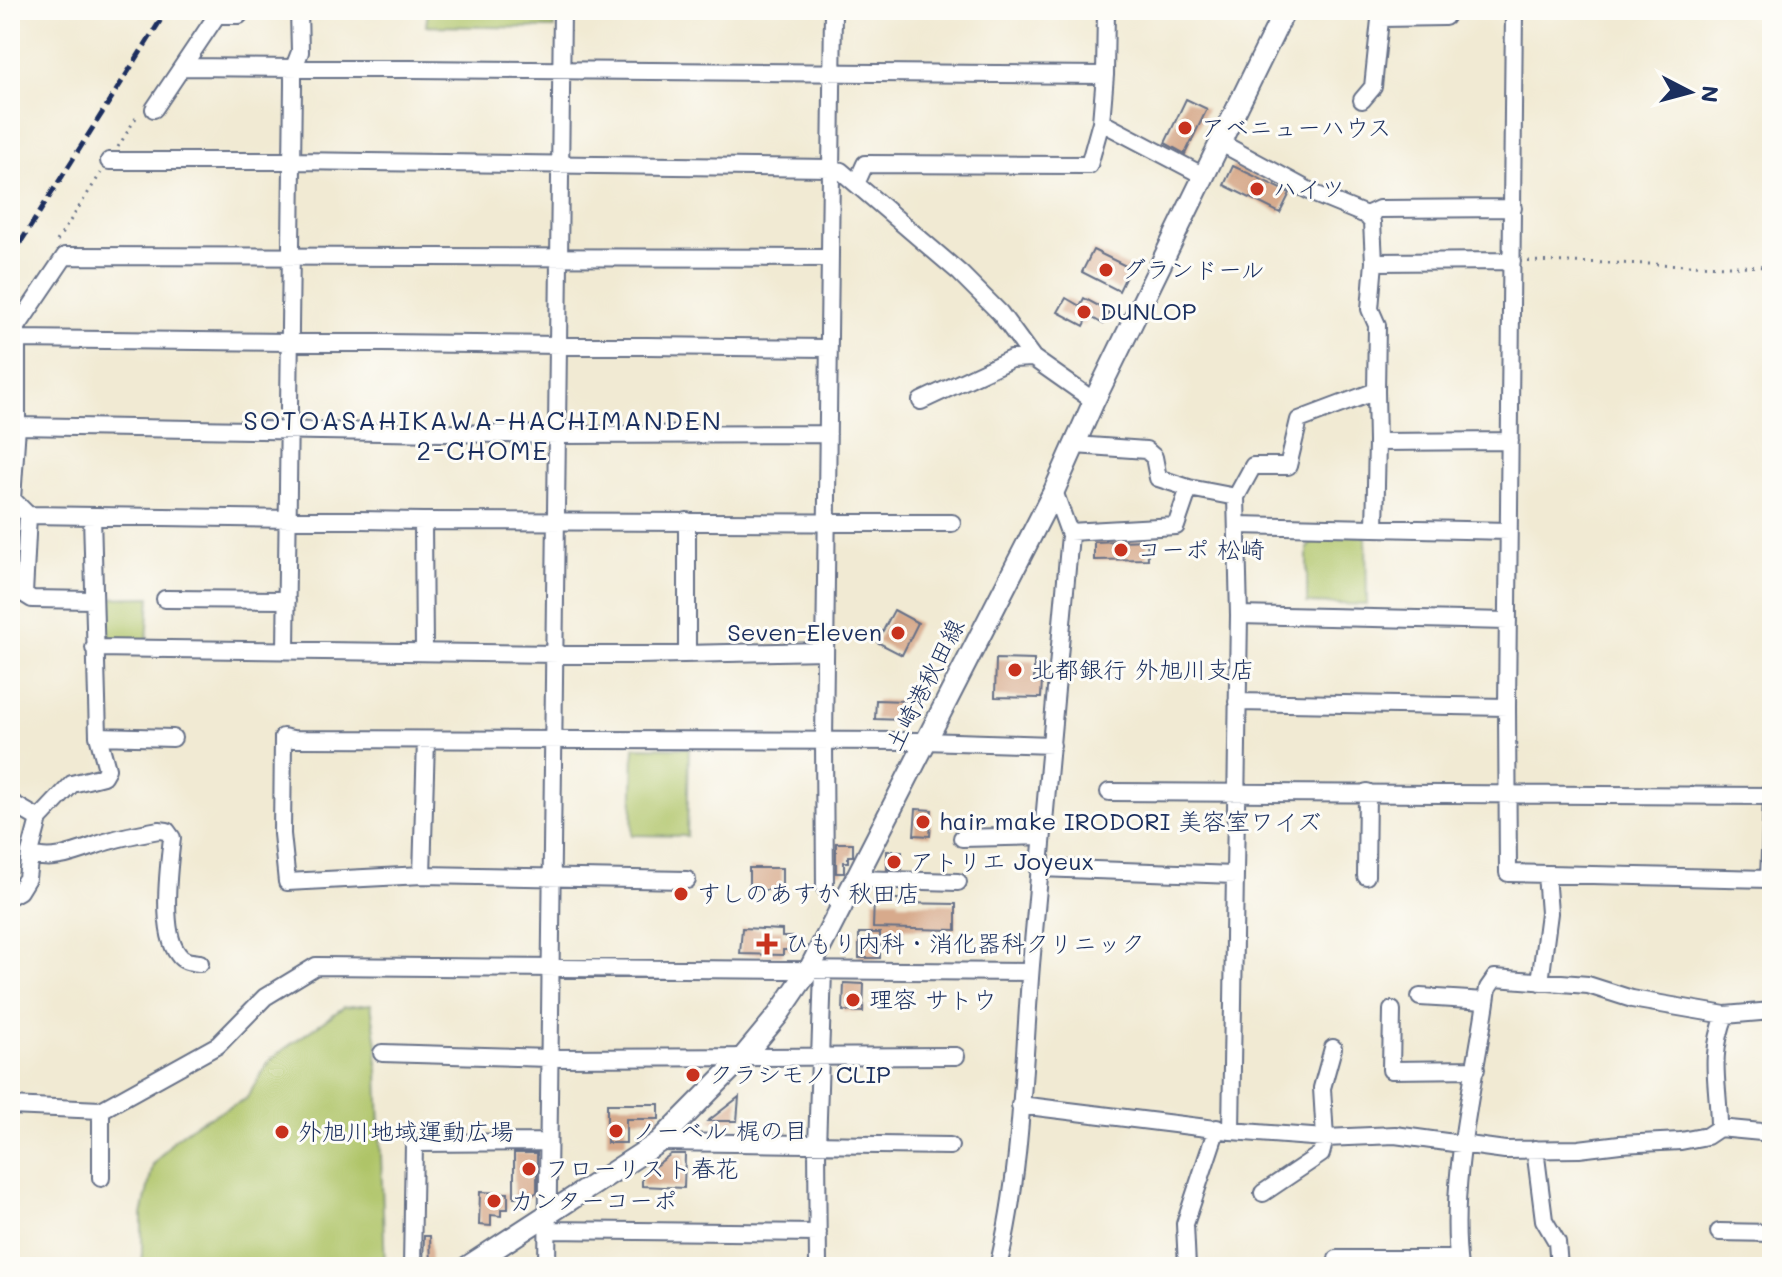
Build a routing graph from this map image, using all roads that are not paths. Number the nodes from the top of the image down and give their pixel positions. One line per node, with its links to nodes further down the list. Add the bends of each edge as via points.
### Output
1 (242, 10): 10 (street, via 239,15 217,15)
2 (299, 10): 11 (street, via 300,52)
3 (562, 10): 12 (street)
4 (833, 10): 13 (street)
5 (1106, 10): 14 (street)
6 (1514, 10): 25 (street)
7 (1276, 13): 18 (main road, 土崎港秋田線)
8 (1381, 14): 9 (street); 15 (street, via 1373,87)
9 (1445, 17)
10 (184, 67): 11 (street); 16 (street)
11 (293, 70): 12 (street); 20 (street)
12 (561, 71): 13 (street); 21 (street)
13 (833, 74): 14 (street); 22 (street)
14 (1105, 75): 17 (street)
15 (1362, 100)
16 (154, 109)
17 (1101, 122): 23 (street); 24 (street, via 1089,165 865,164)
18 (1221, 143): 23 (main road, 土崎港秋田線); 26 (street)
19 (109, 161): 20 (street)
20 (292, 161): 21 (street); 27 (street)
21 (560, 164): 22 (street); 28 (street)
22 (831, 168): 24 (street); 29 (street)
23 (1204, 176): 39 (main road, 土崎港秋田線)
24 (856, 184): 36 (street, via 960,273 1000,313)
25 (1513, 208): 26 (street, via 1379,209); 30 (street)
26 (1366, 215): 31 (street, via 1372,222)
27 (291, 255): 28 (street); 32 (street, via 65,256 17,327); 33 (street)
28 (559, 258): 29 (street); 34 (street)
29 (830, 258): 35 (street)
30 (1512, 261): 31 (street); 44 (street)
31 (1374, 262): 37 (street, via 1370,309 1377,325)
32 (16, 339): 33 (street); 40 (street)
33 (290, 341): 34 (street); 41 (street)
34 (558, 345): 35 (street); 43 (street)
35 (829, 348): 42 (street)
36 (1033, 358): 38 (street, via 1011,359); 39 (street)
37 (1376, 391): 45 (street); 49 (street, via 1299,420 1288,466 1253,466)
38 (921, 401)
39 (1094, 401): 46 (main road, 土崎港秋田線)
40 (17, 426): 41 (street); 50 (street)
41 (289, 429): 43 (street); 53 (street)
42 (828, 434): 43 (street); 57 (street)
43 (557, 435): 55 (street)
44 (1510, 441): 45 (street); 61 (street)
45 (1377, 442): 60 (street)
46 (1075, 445): 47 (street, via 1146,450 1154,457 1158,478); 48 (main road, 土崎港秋田線)
47 (1189, 488): 49 (street); 62 (street, via 1176,526)
48 (1054, 491): 62 (street); 81 (main road, 土崎港秋田線)
49 (1236, 497): 59 (street)
50 (11, 499): 51 (street)
51 (28, 515): 52 (street); 64 (street, via 24,594 32,599)
52 (92, 516): 53 (street); 64 (street)
53 (287, 517): 54 (street); 65 (street)
54 (423, 521): 55 (street); 70 (street)
55 (556, 521): 56 (street); 72 (street)
56 (687, 521): 57 (street); 73 (street)
57 (827, 521): 58 (street); 71 (street)
58 (952, 523)
59 (1238, 525): 60 (street); 66 (street)
60 (1375, 528): 61 (street)
61 (1509, 531): 67 (street)
62 (1069, 532): 82 (street)
63 (165, 599): 65 (street)
64 (93, 600): 68 (street)
65 (287, 600): 69 (street)
66 (1239, 615): 67 (street); 74 (street)
67 (1508, 621): 75 (street)
68 (94, 648): 69 (street); 76 (street)
69 (286, 649): 70 (street)
70 (424, 651): 72 (street)
71 (825, 651): 73 (street); 80 (street)
72 (554, 653): 73 (street); 79 (street)
73 (687, 654)
74 (1237, 702): 75 (street); 83 (street)
75 (1507, 707): 86 (street)
76 (98, 736): 77 (street); 89 (street, via 107,769 103,776 72,784)
77 (173, 738)
78 (426, 740): 79 (street); 95 (street); 95 (street, via 283,737 287,882)
79 (553, 741): 80 (street); 98 (street)
80 (824, 741): 81 (street); 103 (street, via 825,888)
81 (924, 741): 82 (street); 99 (main road, 土崎港秋田線)
82 (1052, 745): 90 (street)
83 (1235, 791): 84 (street); 85 (street); 96 (street)
84 (1109, 792)
85 (1367, 792): 86 (street); 97 (street)
86 (1506, 793): 87 (street); 94 (street, via 1508,873)
87 (1772, 796): 94 (street, via 1769,879)
88 (10, 802): 89 (street)
89 (39, 819): 92 (street)
90 (1042, 836): 91 (street); 93 (street)
91 (962, 838)
92 (30, 853): 102 (street, via 27,878); 104 (street, via 37,858 73,854 109,840 167,831 172,838 166,894 170,933 176,953)
93 (1039, 868): 96 (street); 107 (street)
94 (1546, 874): 108 (street, via 1549,913)
95 (422, 875): 98 (street)
96 (1235, 875): 125 (street)
97 (1366, 876)
98 (551, 879): 100 (street); 105 (street)
99 (857, 879): 101 (street); 103 (main road, 土崎港秋田線)
100 (687, 880)
101 (958, 882)
102 (10, 896)
103 (843, 908): 106 (main road, 土崎港秋田線)
104 (200, 963)
105 (550, 970): 106 (street); 119 (street); 123 (street, via 316,966 265,997 218,1045)
106 (816, 970): 107 (street); 116 (main road, 土崎港秋田線); 117 (street)
107 (1030, 972): 121 (street)
108 (1540, 982): 110 (street, via 1495,978); 113 (street, via 1588,985 1632,999)
109 (1420, 997): 110 (street)
110 (1486, 1001): 120 (street)
111 (1392, 1010): 120 (street, via 1391,1070)
112 (1772, 1011): 113 (street)
113 (1725, 1015): 124 (street, via 1713,1068)
114 (1333, 1048): 127 (street, via 1322,1088)
115 (382, 1053): 119 (street)
116 (744, 1056): 117 (street); 119 (street); 129 (main road, 土崎港秋田線)
117 (820, 1056): 118 (street); 131 (street)
118 (956, 1056)
119 (549, 1058): 128 (street)
120 (1476, 1069): 130 (street)
121 (1020, 1105): 125 (street); 146 (street, via 1008,1224)
122 (10, 1106): 123 (street)
123 (101, 1110): 134 (street)
124 (1719, 1128): 126 (street); 133 (street, via 1681,1141)
125 (1224, 1130): 127 (street); 147 (street, via 1185,1224)
126 (1772, 1133)
127 (1325, 1138): 130 (street, via 1395,1135); 135 (street, via 1321,1154)
128 (548, 1142): 136 (street); 142 (street, via 414,1143)
129 (659, 1142): 131 (street); 136 (main road, 土崎港秋田線)
130 (1464, 1145): 133 (street); 141 (street, via 1455,1231)
131 (817, 1146): 132 (street); 138 (street)
132 (950, 1146)
133 (1535, 1149): 148 (street, via 1544,1220 1557,1242)
134 (101, 1178)
135 (1263, 1193)
136 (548, 1221): 138 (street); 143 (main road, 土崎港秋田線); 144 (street)
137 (1719, 1232): 139 (street)
138 (818, 1233): 145 (street)
139 (1772, 1233)
140 (1337, 1259): 141 (street)
141 (1459, 1263)
142 (412, 1267)
143 (467, 1267)
144 (547, 1267)
145 (818, 1267)
146 (998, 1267)
147 (1187, 1267)
148 (1559, 1267)

